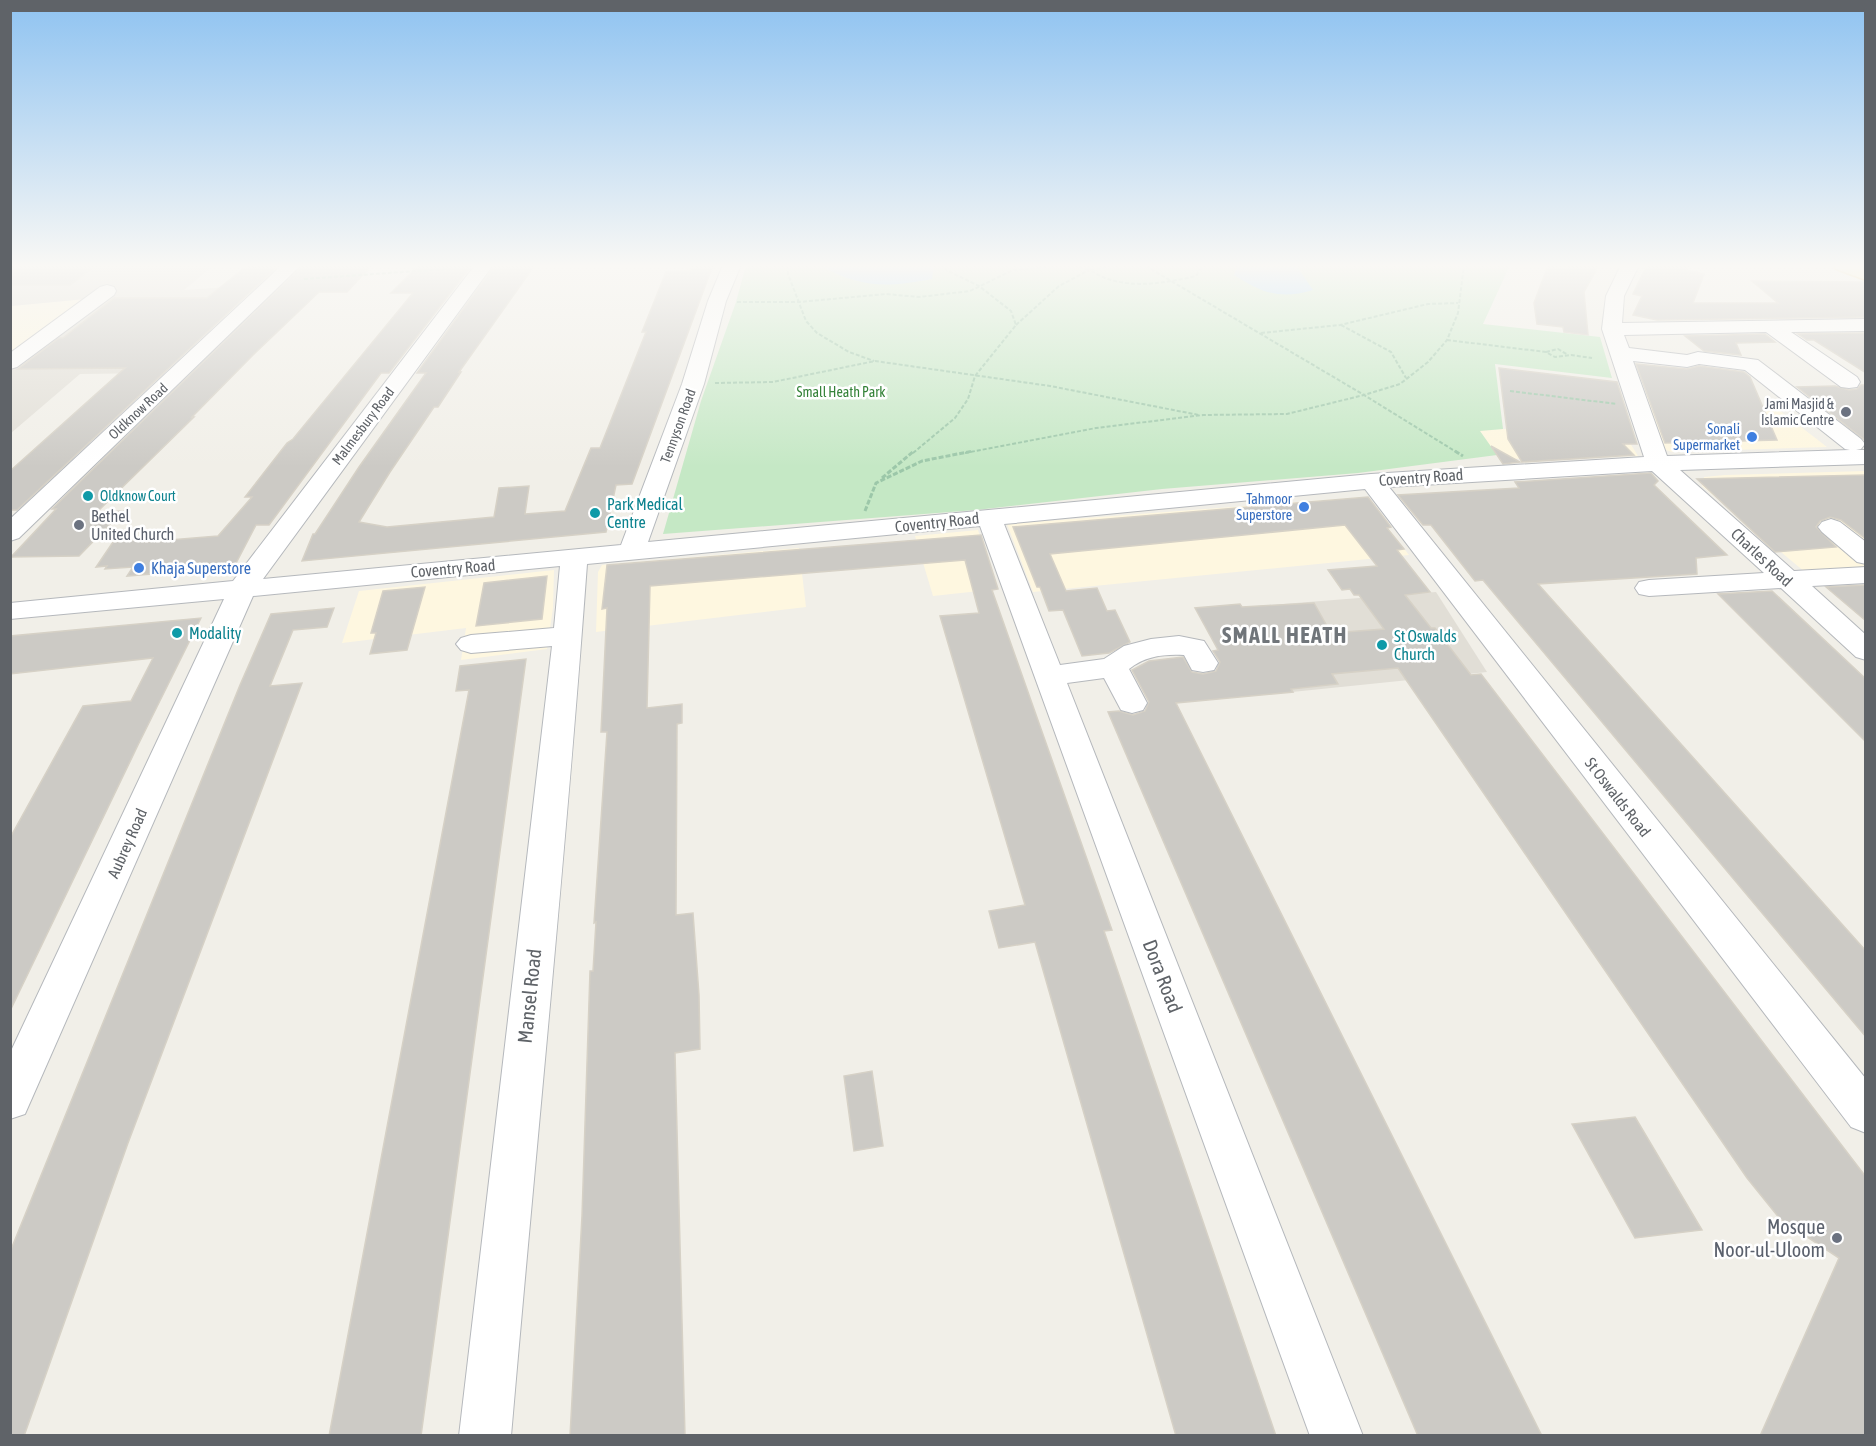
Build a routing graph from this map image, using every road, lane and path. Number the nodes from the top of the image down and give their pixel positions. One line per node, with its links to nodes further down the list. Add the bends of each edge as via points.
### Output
1 (51, 332): 19 (street)
2 (220, 332): 36 (street, Oldknow Road)
3 (433, 332): 43 (street, Malmesbury Road)
4 (716, 332): 37 (street, Tennyson Road)
5 (817, 332): 18 (path, via 849,352)
6 (1010, 332): 21 (path)
7 (1264, 332): 12 (path)
8 (1355, 332): 22 (path, via 1391,352)
9 (1450, 332): 13 (path)
10 (1613, 332): 15 (street)
11 (1779, 332): 23 (street)
12 (1261, 333): 25 (path)
13 (1447, 340): 14 (path); 22 (path, via 1428,362)
14 (1546, 352): 16 (path, via 1558,358); 16 (path, via 1558,349)
15 (1621, 353): 26 (street); 28 (street, via 1751,364)
16 (1568, 355): 17 (path)
17 (1592, 358)
18 (875, 361): 20 (path, via 773,382 712,383); 21 (path)
19 (10, 363)
20 (715, 373)
21 (975, 376): 27 (path, via 1050,386); 32 (path, via 968,399 956,418)
22 (1406, 378): 25 (path, via 1400,384)
23 (1850, 382)
24 (1510, 391): 26 (path)
25 (1364, 395): 27 (path, via 1287,414); 30 (path)
26 (1638, 406): 29 (street)
27 (1203, 416): 32 (path, via 1096,428 922,461)
28 (1859, 451): 29 (street, Coventry Road)
29 (1658, 464): 30 (street, Coventry Road); 41 (street, Charles Road)
30 (1483, 472): 31 (street, Coventry Road)
31 (1371, 481): 33 (street, Coventry Road); 54 (street, St Oswalds Road)
32 (876, 483): 35 (path)
33 (989, 517): 35 (street, Coventry Road); 51 (street, Dora Road)
34 (1831, 527): 38 (street)
35 (854, 530): 37 (street, Coventry Road)
36 (10, 533)
37 (632, 551): 39 (street, Coventry Road)
38 (1866, 556)
39 (574, 557): 43 (street, Coventry Road); 46 (street, Mansel Road)
40 (1866, 564): 41 (street)
41 (1782, 574): 42 (street); 44 (street); 48 (street, Charles Road)
42 (1866, 575)
43 (243, 587): 45 (street, Coventry Road); 53 (street, Aubrey Road)
44 (1649, 588)
45 (10, 611)
46 (568, 636): 47 (street); 55 (street, Mansel Road)
47 (471, 644)
48 (1866, 651)
49 (1203, 663): 50 (street, via 1194,647 1187,645 1142,649 1127,655)
50 (1113, 668): 51 (street); 52 (street)
51 (1049, 676): 56 (street, Dora Road)
52 (1132, 703)
53 (10, 1100)
54 (1866, 1113)
55 (485, 1436)
56 (1337, 1436)

